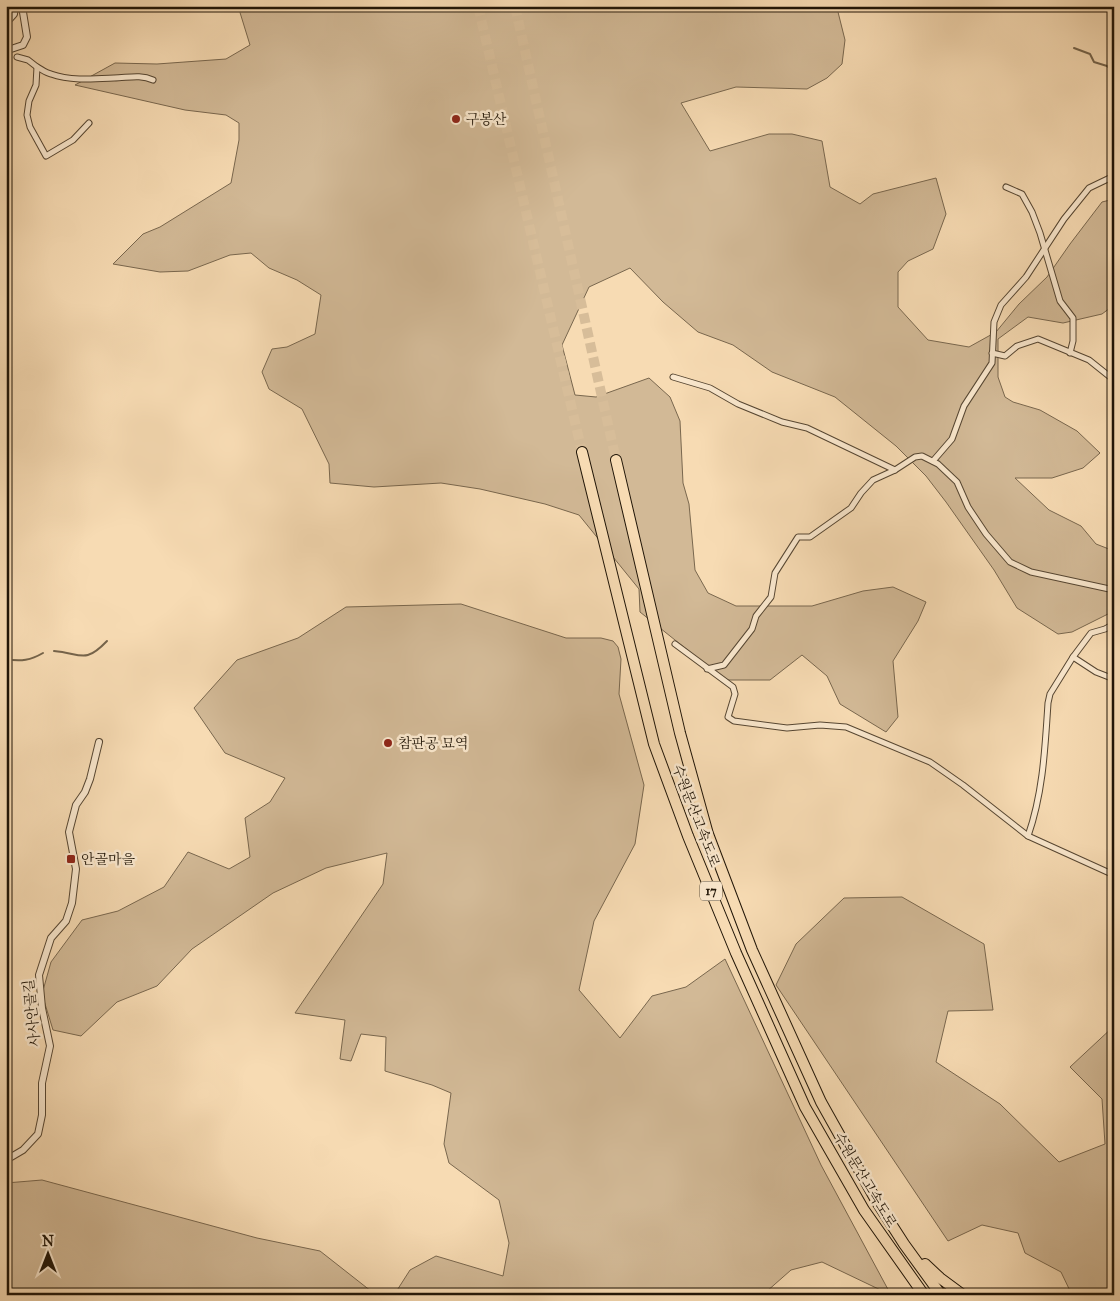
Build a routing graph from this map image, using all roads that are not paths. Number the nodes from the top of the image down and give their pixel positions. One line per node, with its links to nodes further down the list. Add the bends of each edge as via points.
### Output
1 (15, 6): 3 (street, via 14,14)
2 (22, 6): 4 (street, via 26,38 23,45 14,48)
3 (6, 23)
4 (6, 44)
5 (16, 57): 6 (street)
6 (37, 67): 7 (street, via 69,78 134,76); 8 (street, via 36,85 27,115 46,156 73,140)
7 (152, 80)
8 (89, 123)
9 (1114, 176): 11 (street, via 1089,188)
10 (1006, 187): 11 (street, via 1022,194 1035,219)
11 (1044, 249): 12 (street, via 1026,277 1001,305 994,322); 13 (street, via 1060,302 1073,318)
12 (992, 353): 13 (street, via 1005,356 1017,346 1038,339); 20 (street, via 992,363 964,406 952,439)
13 (1070, 353): 17 (street, via 1089,360)
14 (1114, 358): 15 (street)
15 (1114, 366)
16 (673, 377): 21 (street, via 710,388 738,404 782,422 808,428)
17 (1114, 380)
18 (582, 452): 33 (highway, 수원문산고속도로 / 17, via 654,744 692,845 805,1107 864,1210)
19 (616, 460): 32 (highway, 수원문산고속도로 / 17, via 680,733 708,834 752,950 821,1102)
20 (933, 461): 21 (street, via 915,457); 22 (street, via 957,482 968,507 1010,562 1031,572)
21 (895, 470): 26 (street, via 873,480 851,508 810,537 798,537 775,574 771,597 756,616 752,629 724,665)
22 (1114, 590)
23 (1114, 624): 25 (street, via 1091,634)
24 (675, 644): 26 (street)
25 (1073, 657): 27 (street); 29 (street, via 1050,694 1042,782)
26 (707, 669): 29 (street, via 733,687 735,694 728,717 734,721 787,728 846,727 930,762)
27 (1114, 679)
28 (99, 742): 31 (street, 사사안골길, via 90,779 76,806 69,832 76,869 72,903 66,921 51,938 39,975 50,1046 42,1083 42,1116 38,1134 23,1150)
29 (1028, 836): 30 (street)
30 (1114, 875)
31 (6, 1160)
32 (904, 1244): 34 (highway, 수원문산고속도로 / 17); 35 (highway)
33 (924, 1295)
34 (942, 1295)
35 (963, 1295)

